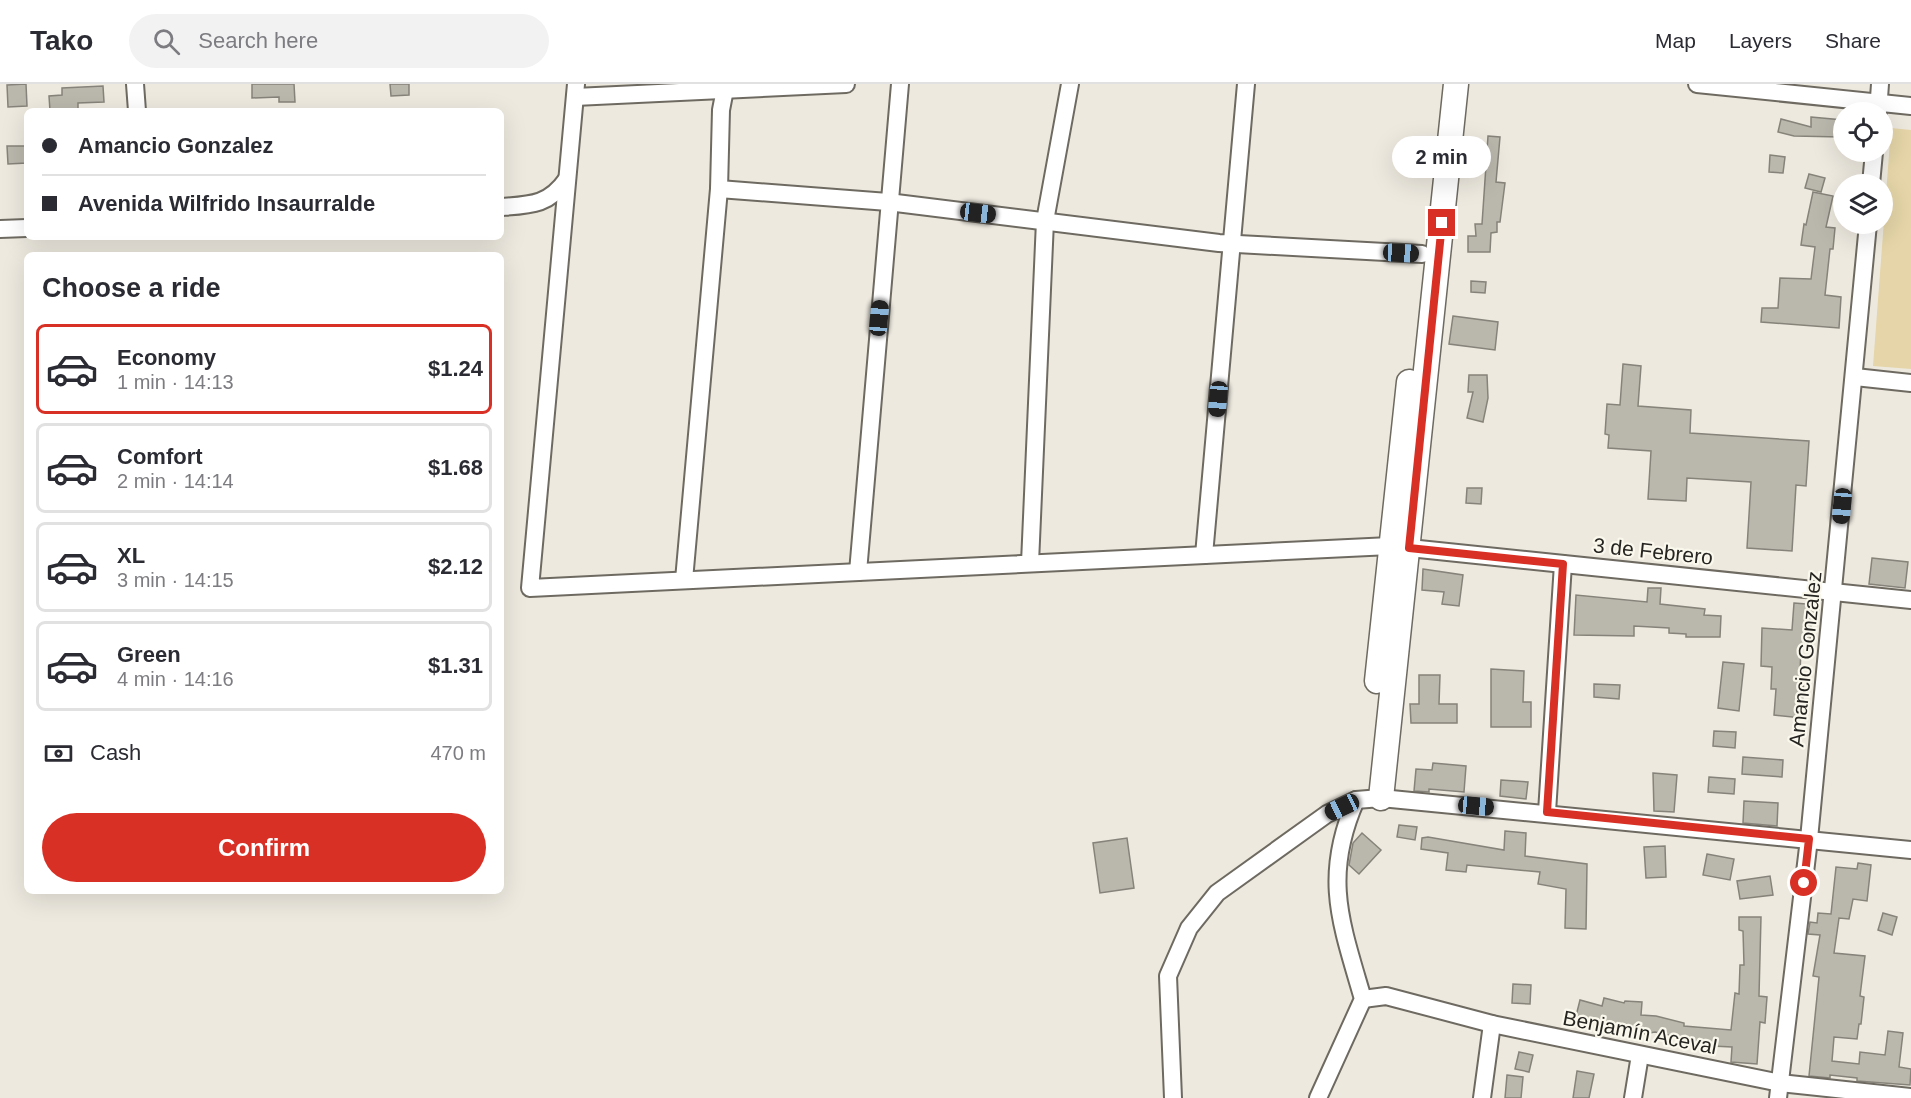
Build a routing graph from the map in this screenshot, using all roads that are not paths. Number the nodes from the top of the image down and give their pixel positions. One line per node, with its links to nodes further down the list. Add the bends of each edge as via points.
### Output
1 (135, 84): 16 (street)
2 (846, 84): 10 (street)
3 (900, 84): 19 (street)
4 (1070, 84): 21 (street)
5 (1246, 84): 25 (street)
6 (1440, 84): 26 (street)
7 (1456, 84): 29 (street)
8 (1697, 84): 12 (street)
9 (1880, 84): 13 (street)
10 (725, 87): 11 (street); 18 (street)
11 (576, 90): 17 (street)
12 (1833, 102)
13 (1878, 102)
14 (1911, 106): 15 (street)
15 (1893, 107)
16 (137, 108)
17 (568, 179): 20 (street, via 556,195 538,203); 34 (street, 3 de Febrero, via 530,588)
18 (719, 189): 19 (street); 34 (street)
19 (888, 202): 21 (street); 33 (street)
20 (504, 207)
21 (1045, 221): 25 (street); 31 (street)
22 (24, 228): 23 (street)
23 (0, 229)
24 (1867, 234): 27 (street, Amancio Gonzalez)
25 (1232, 244): 26 (street); 30 (street)
26 (1422, 254): 29 (street)
27 (1855, 377): 28 (street); 35 (street, Amancio Gonzalez)
28 (1911, 383)
29 (1400, 547): 30 (street, 3 de Febrero); 32 (street, 3 de Febrero); 37 (street)
30 (1204, 555): 31 (street, 3 de Febrero)
31 (1030, 563): 33 (street, 3 de Febrero)
32 (1563, 564): 35 (street, 3 de Febrero); 38 (street)
33 (858, 572): 34 (street, 3 de Febrero)
34 (684, 580)
35 (1834, 592): 36 (street, 3 de Febrero); 39 (street, Amancio Gonzalez)
36 (1911, 600)
37 (1368, 798): 38 (street); 41 (street, via 1345,826 1339,849 1337,896 1343,936); 46 (street, via 1327,814 1217,893 1189,928 1168,976)
38 (1547, 812): 39 (street)
39 (1809, 839): 40 (street); 44 (street, Amancio Gonzalez)
40 (1911, 850)
41 (1363, 999): 42 (street, Benjamín Aceval, via 1386,996); 47 (street)
42 (1492, 1024): 43 (street, Benjamín Aceval); 48 (street)
43 (1640, 1054): 44 (street, Benjamín Aceval); 49 (street)
44 (1779, 1091): 45 (street, Benjamín Aceval)
45 (1911, 1097)
46 (1173, 1098)
47 (1318, 1098)
48 (1482, 1098)
49 (1633, 1098)

